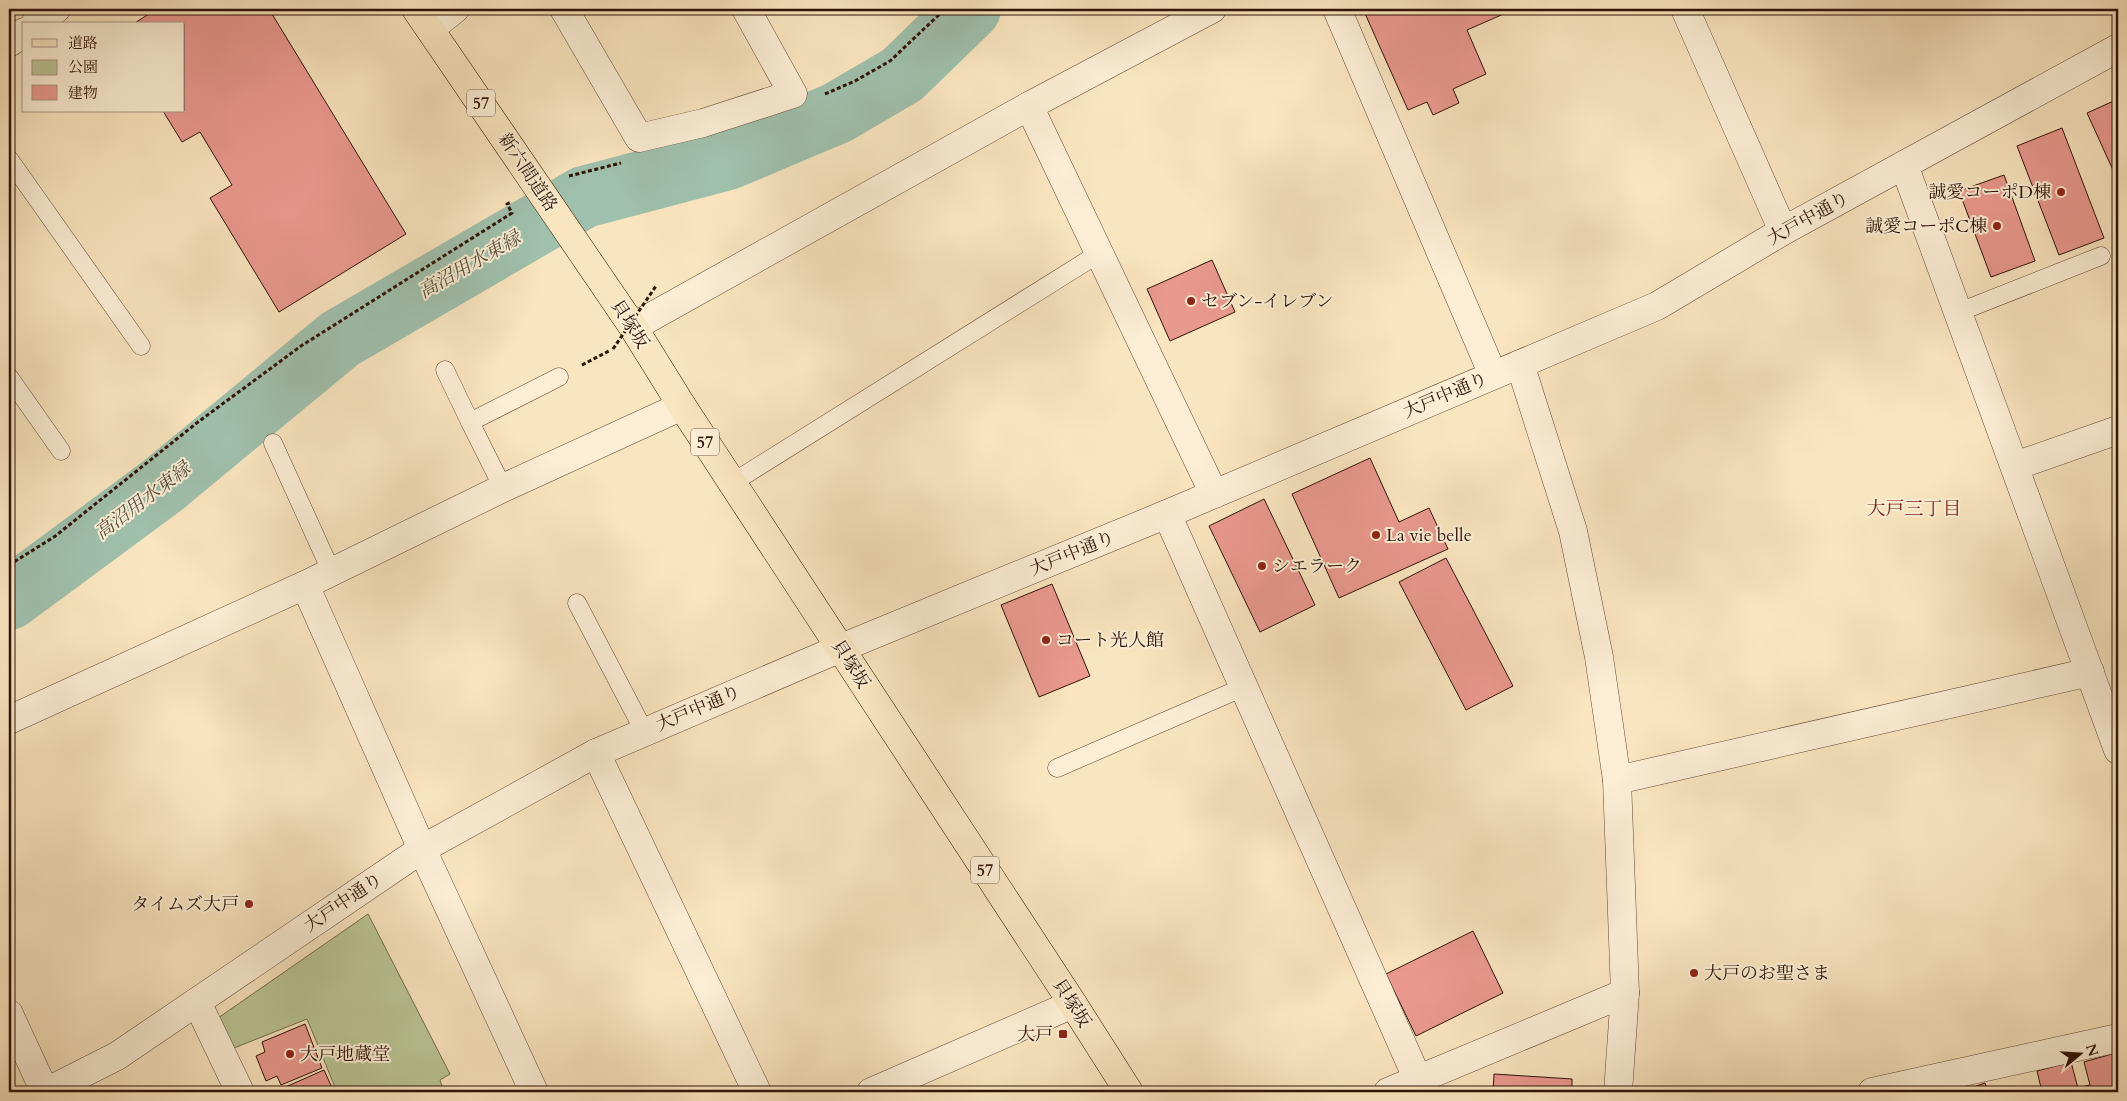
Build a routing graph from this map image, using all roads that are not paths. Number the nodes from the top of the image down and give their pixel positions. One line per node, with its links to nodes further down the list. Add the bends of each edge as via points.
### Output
1 (56, 9): 9 (street)
2 (455, 9): 8 (street)
3 (564, 9): 4 (street, via 639,138 703,123 793,94)
4 (746, 9)
5 (1212, 9): 13 (street)
6 (1337, 9): 25 (street)
7 (1685, 9): 16 (street)
8 (423, 19): 17 (main road, 新六間道路 / 57)
9 (38, 22)
10 (22, 33): 11 (street)
11 (9, 43)
12 (2118, 48): 15 (street, 大戸中通り)
13 (1029, 106): 18 (street); 21 (street)
14 (9, 159): 22 (lane)
15 (1904, 165): 16 (street, 大戸中通り); 20 (street)
16 (1783, 231): 23 (street, 大戸中通り, via 1657,306)
17 (571, 236): 21 (main road, 貝塚坂 / 57)
18 (1098, 254): 34 (lane); 36 (street)
19 (2101, 256): 20 (lane)
20 (1959, 312): 33 (street)
21 (634, 327): 28 (main road, 貝塚坂 / 57)
22 (141, 346)
23 (1520, 364): 25 (street, 大戸中通り); 50 (street, via 1574,531 1599,658)
24 (445, 370): 29 (lane)
25 (1494, 375): 36 (street, 大戸中通り)
26 (9, 377): 32 (lane)
27 (559, 377): 29 (lane)
28 (682, 406): 34 (main road, 貝塚坂 / 57); 35 (street)
29 (470, 422): 35 (lane)
30 (2118, 430): 33 (street)
31 (273, 443): 38 (lane)
32 (60, 452)
33 (2015, 466): 42 (street)
34 (732, 483): 41 (main road, 貝塚坂 / 57)
35 (503, 488): 38 (street)
36 (1214, 494): 37 (street, 大戸中通り)
37 (1167, 514): 41 (street, 大戸中通り); 43 (street)
38 (332, 573): 39 (street)
39 (305, 585): 45 (street); 51 (street)
40 (576, 603): 46 (lane)
41 (841, 648): 46 (street, 大戸中通り); 54 (main road, 貝塚坂 / 57)
42 (2090, 672): 44 (street); 50 (street)
43 (1244, 687): 49 (lane); 57 (street)
44 (2110, 700): 47 (street)
45 (9, 720)
46 (644, 731): 48 (street, 大戸中通り)
47 (2118, 750)
48 (596, 752): 51 (street, 大戸中通り); 61 (street)
49 (1057, 768)
50 (1617, 780): 52 (street)
51 (422, 849): 53 (street, 大戸中通り); 60 (street)
52 (1625, 993): 57 (street); 65 (street)
53 (197, 1002): 58 (street, 大戸中通り, via 116,1056); 59 (street)
54 (1073, 1004): 62 (street); 63 (main road, 貝塚坂 / 57)
55 (9, 1014): 58 (street)
56 (2118, 1038): 66 (street)
57 (1418, 1080): 64 (street)
58 (46, 1092)
59 (240, 1092)
60 (534, 1092)
61 (757, 1092)
62 (871, 1092)
63 (1129, 1092)
64 (1388, 1092)
65 (1618, 1092)
66 (1872, 1092)

